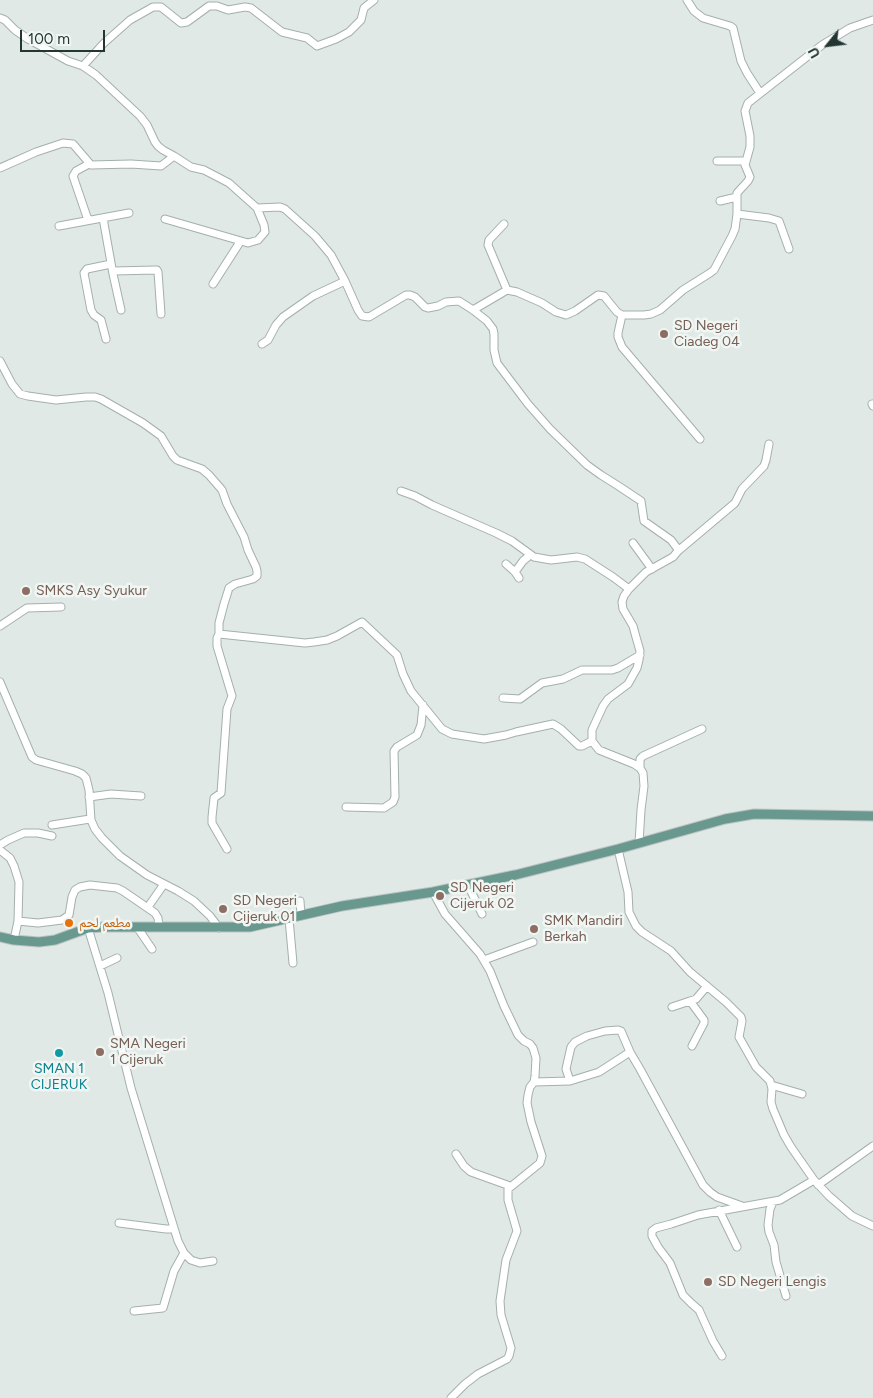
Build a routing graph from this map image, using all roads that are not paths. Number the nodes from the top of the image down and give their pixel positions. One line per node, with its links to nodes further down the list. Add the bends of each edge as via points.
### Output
1 (374, 0): 3 (street, via 364,8 361,20 350,32 317,46 307,38 282,32 251,8 228,10)
2 (687, 0): 7 (street, via 703,18 733,28 741,61)
3 (219, 3): 6 (street, via 206,7 181,23 160,7 149,8 126,23)
4 (0, 18): 6 (street, via 28,39)
5 (873, 22): 7 (street, via 850,28 822,45)
6 (83, 66): 8 (street, via 135,111 158,146)
7 (760, 92): 10 (street, via 748,103 745,111 750,141)
8 (174, 156): 11 (street, via 161,166); 15 (street, via 229,183)
9 (717, 161): 10 (street)
10 (745, 161): 13 (street, via 750,177)
11 (89, 164): 12 (street, via 73,144 63,143); 20 (street, via 72,176)
12 (0, 168)
13 (737, 197): 14 (street); 17 (street)
14 (720, 201)
15 (257, 208): 23 (street, via 265,232 258,240 248,244); 26 (street, via 286,209 325,247)
16 (129, 213): 18 (street)
17 (737, 214): 24 (street, via 779,221); 32 (street, via 735,229 714,270 656,312)
18 (103, 218): 20 (street); 25 (street)
19 (165, 219): 23 (street)
20 (88, 220): 22 (street)
21 (504, 224): 28 (street, via 488,245)
22 (59, 226)
23 (240, 242): 27 (street)
24 (789, 249)
25 (112, 268): 29 (street); 31 (street, via 157,270); 33 (street, via 87,269 84,273 91,310 101,320)
26 (345, 281): 30 (street, via 362,316 369,317 406,295 415,297 428,308 459,301); 34 (street, via 313,296 283,317)
27 (213, 284)
28 (507, 290): 30 (street); 32 (street, via 566,315 598,294)
29 (121, 310)
30 (473, 310): 40 (street, via 491,325 497,363 528,404 587,465 641,501 644,521 675,544)
31 (161, 314)
32 (622, 315): 36 (street, via 618,333 622,347)
33 (106, 340)
34 (262, 344)
35 (0, 361): 47 (street, via 20,394 56,400 95,397 161,436 177,460 202,470 222,490 244,537 257,576 229,588)
36 (700, 440)
37 (769, 444): 40 (street, via 764,466 742,489 735,503)
38 (401, 491): 41 (street, via 496,533)
39 (633, 543): 43 (street)
40 (678, 551): 43 (street, via 668,561)
41 (530, 555): 42 (street, via 522,561 517,575); 44 (street, via 552,560 585,558)
42 (506, 564)
43 (652, 568): 44 (street)
44 (629, 589): 48 (street, via 622,602 623,609 632,626)
45 (61, 607): 46 (street, via 27,608)
46 (0, 626)
47 (219, 634): 51 (street, via 305,643 328,640 362,622 398,655 406,682); 64 (street, via 217,646 232,696 227,709 221,793 214,798 212,823)
48 (640, 655): 50 (street, via 612,670 582,670 563,679 542,683 520,699); 53 (street, via 628,684 608,699 599,712 592,730)
49 (0, 682): 55 (street, via 32,757 84,776)
50 (503, 698)
51 (423, 704): 53 (street, via 442,729 452,734 484,738 553,724 579,746); 57 (street, via 417,735 394,751 393,802 384,808)
52 (702, 729): 54 (street, via 643,756)
53 (592, 741): 54 (street, via 599,750)
54 (640, 768): 62 (street, via 644,781)
55 (89, 793): 56 (street); 59 (street)
56 (141, 796)
57 (346, 807)
58 (873, 816): 62 (main road, via 754,814)
59 (90, 818): 60 (street); 67 (street, via 102,838 120,856)
60 (52, 825)
61 (52, 836): 63 (street, via 24,833)
62 (639, 842): 65 (main road)
63 (0, 845)
64 (227, 849)
65 (618, 849): 68 (main road); 88 (street, via 629,912 636,926 671,951)
66 (0, 850): 75 (street, via 10,858 17,874 20,892)
67 (164, 884): 71 (street); 79 (street, via 198,904)
68 (468, 885): 69 (main road); 72 (street)
69 (433, 892): 73 (main road, via 342,906); 85 (street, via 445,914)
70 (291, 902): 73 (street, via 302,900)
71 (148, 907): 75 (street, via 117,888 90,885 73,892 69,915 62,920); 76 (street, via 157,915)
72 (482, 914)
73 (301, 916): 74 (main road)
74 (289, 919): 79 (main road, via 250,927); 86 (street)
75 (18, 922): 81 (street)
76 (159, 926): 77 (main road); 79 (main road)
77 (137, 927): 78 (main road); 83 (street)
78 (88, 928): 81 (main road, via 46,942); 87 (street)
79 (219, 928)
80 (0, 937): 81 (main road)
81 (14, 940)
82 (533, 942): 85 (street)
83 (152, 949)
84 (117, 958): 87 (street)
85 (484, 960): 94 (street, via 518,1035 533,1048 536,1058)
86 (293, 963)
87 (100, 966): 106 (street, via 131,1088)
88 (704, 990): 89 (street); 95 (street, via 738,1013 742,1019 739,1037 751,1060)
89 (690, 1001): 90 (street); 91 (street, via 704,1020)
90 (672, 1007)
91 (692, 1046)
92 (630, 1052): 93 (street, via 600,1072); 93 (street, via 618,1030 574,1042 566,1069); 102 (street, via 703,1185 717,1196)
93 (570, 1081): 94 (street)
94 (534, 1082): 100 (street, via 527,1103 542,1160)
95 (772, 1085): 96 (street); 99 (street, via 772,1106 777,1120)
96 (802, 1094)
97 (873, 1146): 99 (street)
98 (456, 1154): 100 (street, via 471,1172)
99 (816, 1183): 101 (street); 105 (street, via 846,1211)
100 (510, 1186): 113 (street, via 508,1194 517,1231 506,1260 500,1309 510,1353 507,1359 471,1379)
101 (773, 1202): 102 (street); 110 (street, via 768,1225)
102 (745, 1207): 103 (street)
103 (719, 1210): 107 (street); 112 (street, via 654,1228 651,1232 670,1263 683,1294 699,1310)
104 (119, 1223): 106 (street)
105 (873, 1226)
106 (174, 1229): 108 (street)
107 (737, 1247)
108 (184, 1253): 109 (street, via 195,1262); 111 (street, via 174,1271 163,1308)
109 (212, 1261)
110 (786, 1296)
111 (134, 1311)
112 (722, 1356)
113 (452, 1398)

